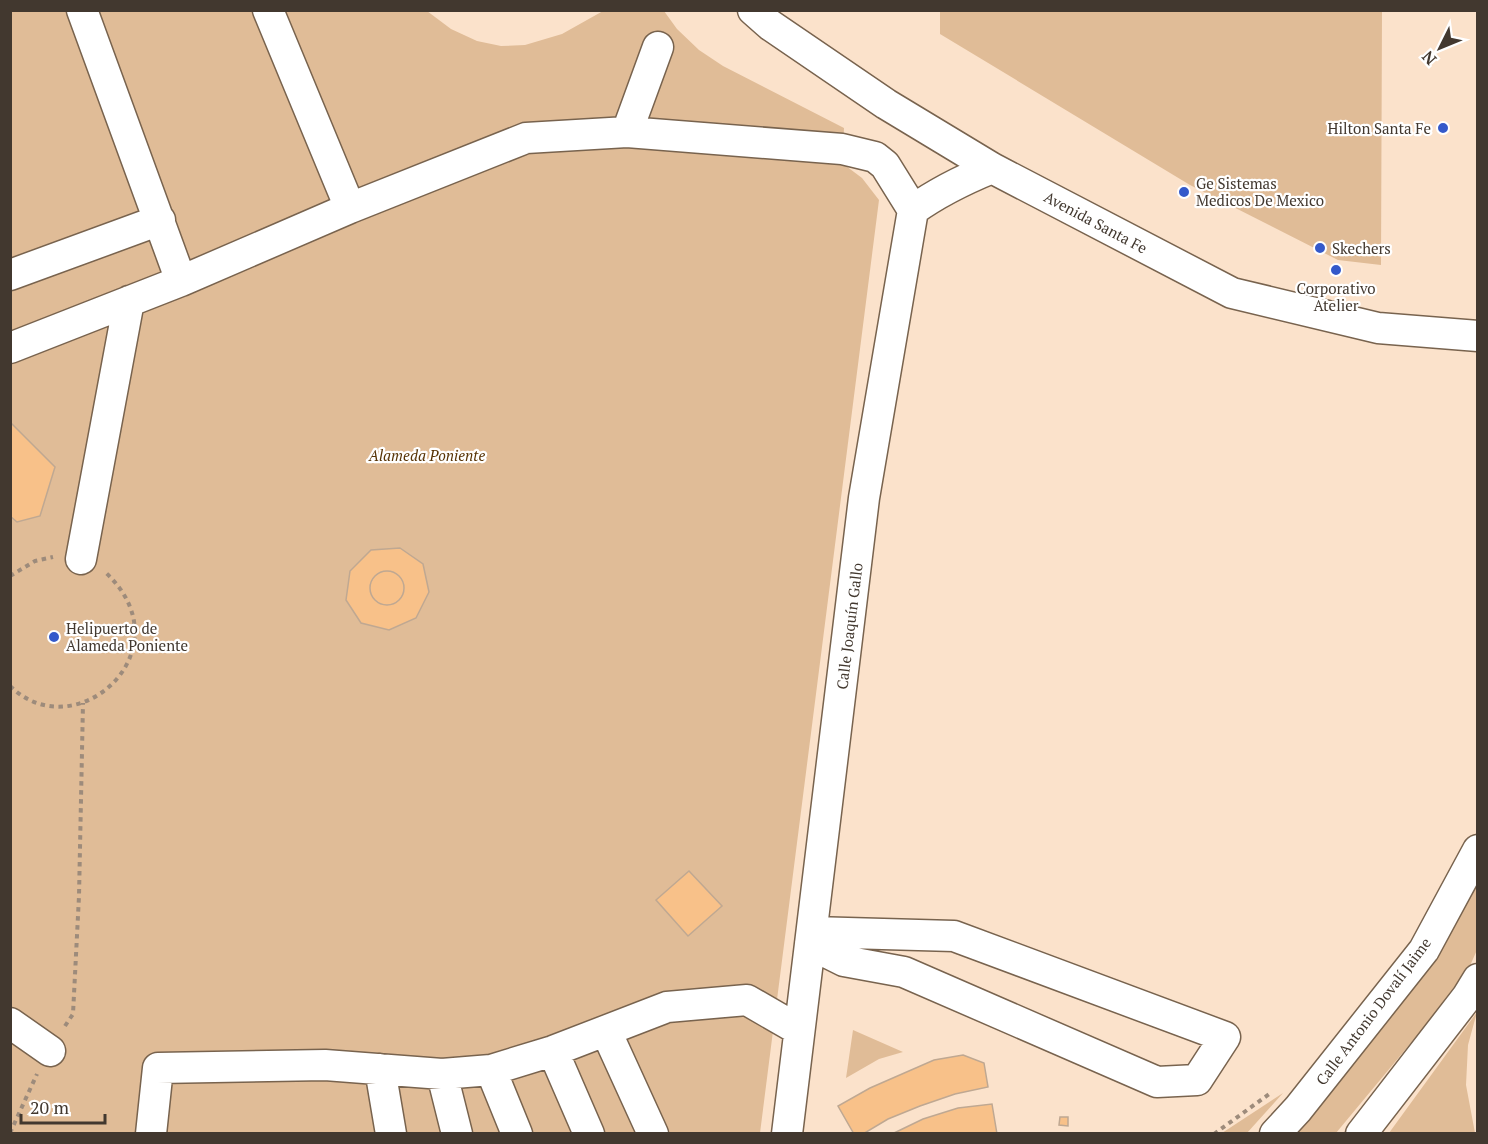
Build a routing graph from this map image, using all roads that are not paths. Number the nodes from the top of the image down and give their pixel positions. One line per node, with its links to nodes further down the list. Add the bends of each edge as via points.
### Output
1 (82, 10): 9 (street)
2 (268, 10): 7 (street)
3 (753, 10): 6 (street, Avenida Santa Fe, via 886,104)
4 (658, 47): 5 (street)
5 (627, 132): 7 (street, via 526,138); 8 (street, via 842,149 875,157 893,175)
6 (992, 168): 8 (street, via 929,198); 13 (street, Avenida Santa Fe, via 1232,293 1378,328)
7 (351, 208): 11 (street)
8 (913, 210): 17 (street, Calle Joaquín Gallo, via 864,498)
9 (160, 220): 10 (street); 11 (street)
10 (10, 274)
11 (181, 281): 12 (street)
12 (129, 302): 14 (street); 15 (street)
13 (1478, 336)
14 (10, 348)
15 (81, 559)
16 (1478, 850): 34 (street, Calle Antonio Dovalí Jaime, via 1424,950)
17 (811, 938): 17 (street, via 844,961 904,972 1157,1082 1197,1080 1225,1037 954,936); 20 (street, Calle Joaquín Gallo)
18 (1478, 979): 35 (street)
19 (10, 1023): 22 (street)
20 (799, 1030): 21 (street, via 747,1000 667,1007); 33 (street, Calle Joaquín Gallo)
21 (606, 1031): 23 (street); 32 (street)
22 (50, 1051)
23 (553, 1052): 25 (street); 31 (street)
24 (380, 1069): 26 (street); 27 (street, via 326,1065 158,1068); 28 (street)
25 (491, 1070): 26 (street); 30 (street)
26 (442, 1074): 29 (street)
27 (151, 1134)
28 (391, 1134)
29 (457, 1134)
30 (517, 1134)
31 (589, 1134)
32 (652, 1134)
33 (787, 1134)
34 (1275, 1134)
35 (1361, 1134)

